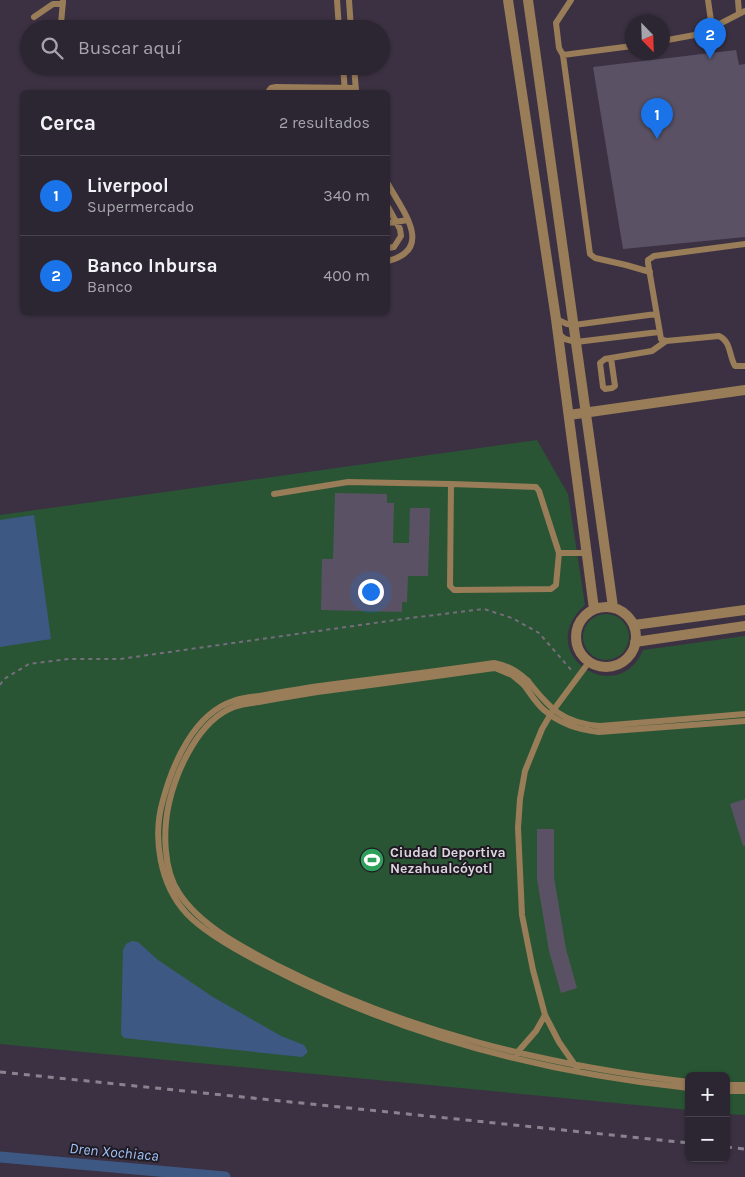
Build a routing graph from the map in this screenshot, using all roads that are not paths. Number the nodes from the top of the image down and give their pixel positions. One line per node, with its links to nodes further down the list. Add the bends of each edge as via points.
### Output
1 (337, 0): 13 (lane)
2 (349, 0): 14 (lane)
3 (508, 0): 20 (street)
4 (528, 0): 18 (street)
5 (571, 0): 19 (lane, via 556,24)
6 (708, 0): 15 (lane)
7 (738, 0): 10 (lane)
8 (53, 2): 9 (lane); 11 (lane)
9 (63, 2): 12 (lane)
10 (742, 12): 15 (lane)
11 (34, 17)
12 (61, 20)
13 (338, 20)
14 (350, 20)
15 (712, 28): 16 (lane)
16 (670, 40)
17 (625, 47): 19 (lane)
18 (535, 55): 20 (street); 37 (street)
19 (563, 55): 34 (lane, via 590,254)
20 (516, 57): 36 (street)
21 (344, 75): 24 (lane)
22 (355, 75): 25 (lane)
23 (270, 90): 24 (lane, via 276,87)
24 (345, 90): 25 (lane)
25 (356, 90)
26 (391, 197): 28 (lane)
27 (390, 211): 29 (lane)
28 (408, 220): 29 (lane); 33 (lane, via 413,243 404,255)
29 (396, 222): 30 (lane); 32 (lane, via 402,236)
30 (390, 223)
31 (745, 244): 34 (lane, via 654,256 648,260)
32 (390, 247)
33 (390, 259)
34 (650, 272): 35 (lane)
35 (656, 314): 37 (lane); 38 (lane)
36 (556, 319): 37 (lane); 39 (street)
37 (574, 325): 40 (street)
38 (659, 332): 40 (lane); 41 (lane)
39 (559, 334): 40 (lane); 46 (street)
40 (576, 342): 45 (street)
41 (666, 342): 42 (lane, via 652,351); 43 (lane, via 719,336 728,343 735,366)
42 (611, 358)
43 (745, 366)
44 (745, 390): 45 (street)
45 (586, 413): 46 (street); 51 (street)
46 (569, 416): 49 (street)
47 (451, 484): 48 (lane, via 348,482); 50 (lane, via 536,488); 50 (lane, via 450,586 454,590 551,589 556,585)
48 (274, 494)
49 (587, 552): 50 (lane); 52 (street)
50 (559, 553)
51 (612, 607): 52 (street); 54 (street, via 626,614)
52 (594, 609): 57 (street, via 580,621 575,639 582,656)
53 (745, 610): 54 (street)
54 (634, 626): 56 (street)
55 (745, 626): 56 (street)
56 (635, 642): 57 (street, via 631,653 617,664 608,667)
57 (589, 662): 61 (lane, via 542,729 525,771 520,799 518,856 522,915)
58 (745, 714): 60 (lane)
59 (745, 721): 60 (lane)
60 (599, 729): 62 (lane, bridge, via 583,730 559,720 543,709 526,683 494,668 288,696 235,706 208,724 189,751 169,804 166,829 170,872 178,891 207,924 259,956 367,1007)
61 (546, 1014): 62 (lane); 63 (lane)
62 (515, 1055): 63 (lane)
63 (577, 1069): 64 (lane); 67 (lane, via 640,1083)
64 (685, 1082)
65 (730, 1085): 66 (lane)
66 (745, 1086)
67 (685, 1088)
68 (730, 1090): 69 (lane)
69 (745, 1091)

